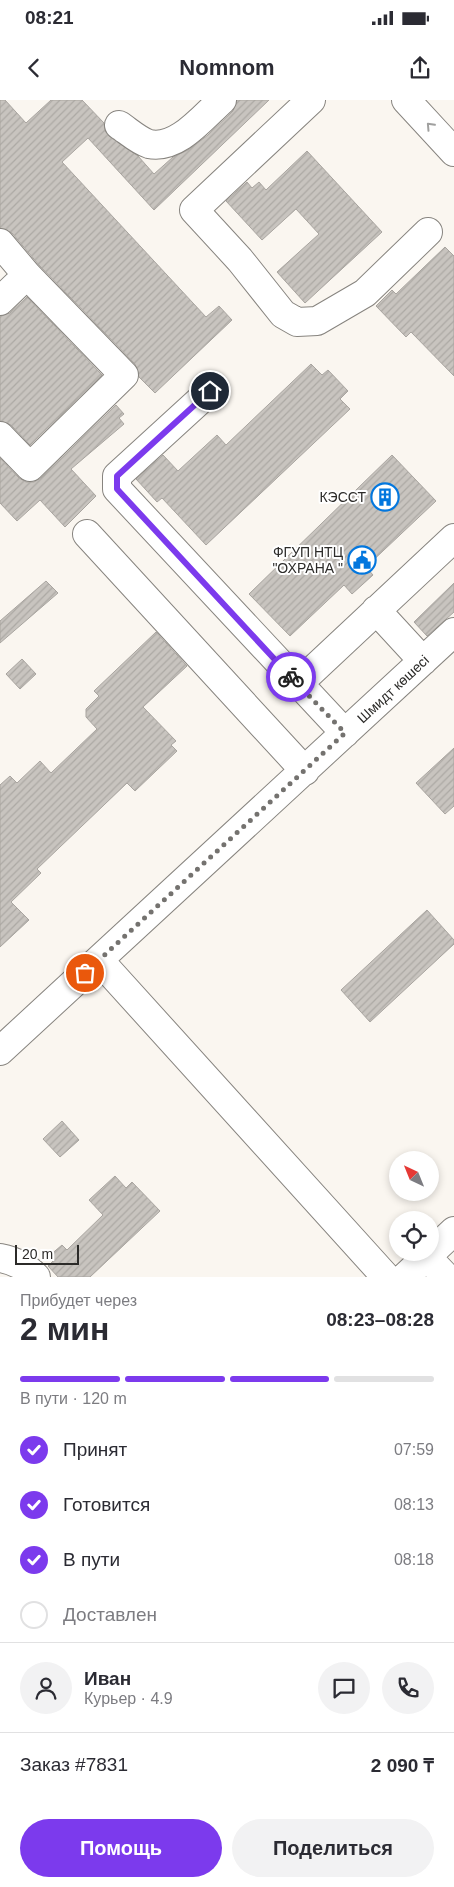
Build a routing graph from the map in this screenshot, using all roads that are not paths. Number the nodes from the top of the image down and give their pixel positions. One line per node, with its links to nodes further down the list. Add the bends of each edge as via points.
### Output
1 (222, 100): 4 (street, via 188,131 165,145 147,144)
2 (311, 100): 6 (street, via 194,210 283,314 297,322 317,321 365,293)
3 (406, 100): 5 (street, one-way to 3)
4 (119, 125)
5 (454, 152)
6 (428, 232)
7 (0, 243): 8 (street)
8 (27, 275): 9 (street); 11 (street, via 124,375 30,467)
9 (0, 301)
10 (210, 391): 17 (street, via 117,476 117,489)
11 (0, 436)
12 (87, 534): 19 (street)
13 (454, 538): 14 (street)
14 (376, 610): 16 (street); 17 (street)
15 (454, 632): 16 (street, Шмидт көшесі)
16 (423, 661): 18 (street, Шмидт көшесі)
17 (298, 684): 18 (street)
18 (345, 733): 19 (street, Шмидт көшесі)
19 (305, 771): 20 (street, Шмидт көшесі)
20 (99, 960): 21 (street, Шмидт көшесі); 28 (street)
21 (0, 1052)
22 (454, 1231): 23 (street)
23 (439, 1245)
24 (0, 1258): 27 (street, via 27,1268)
25 (422, 1261): 29 (street)
26 (432, 1261): 30 (street)
27 (36, 1277)
28 (386, 1277)
29 (405, 1277)
30 (446, 1277)

